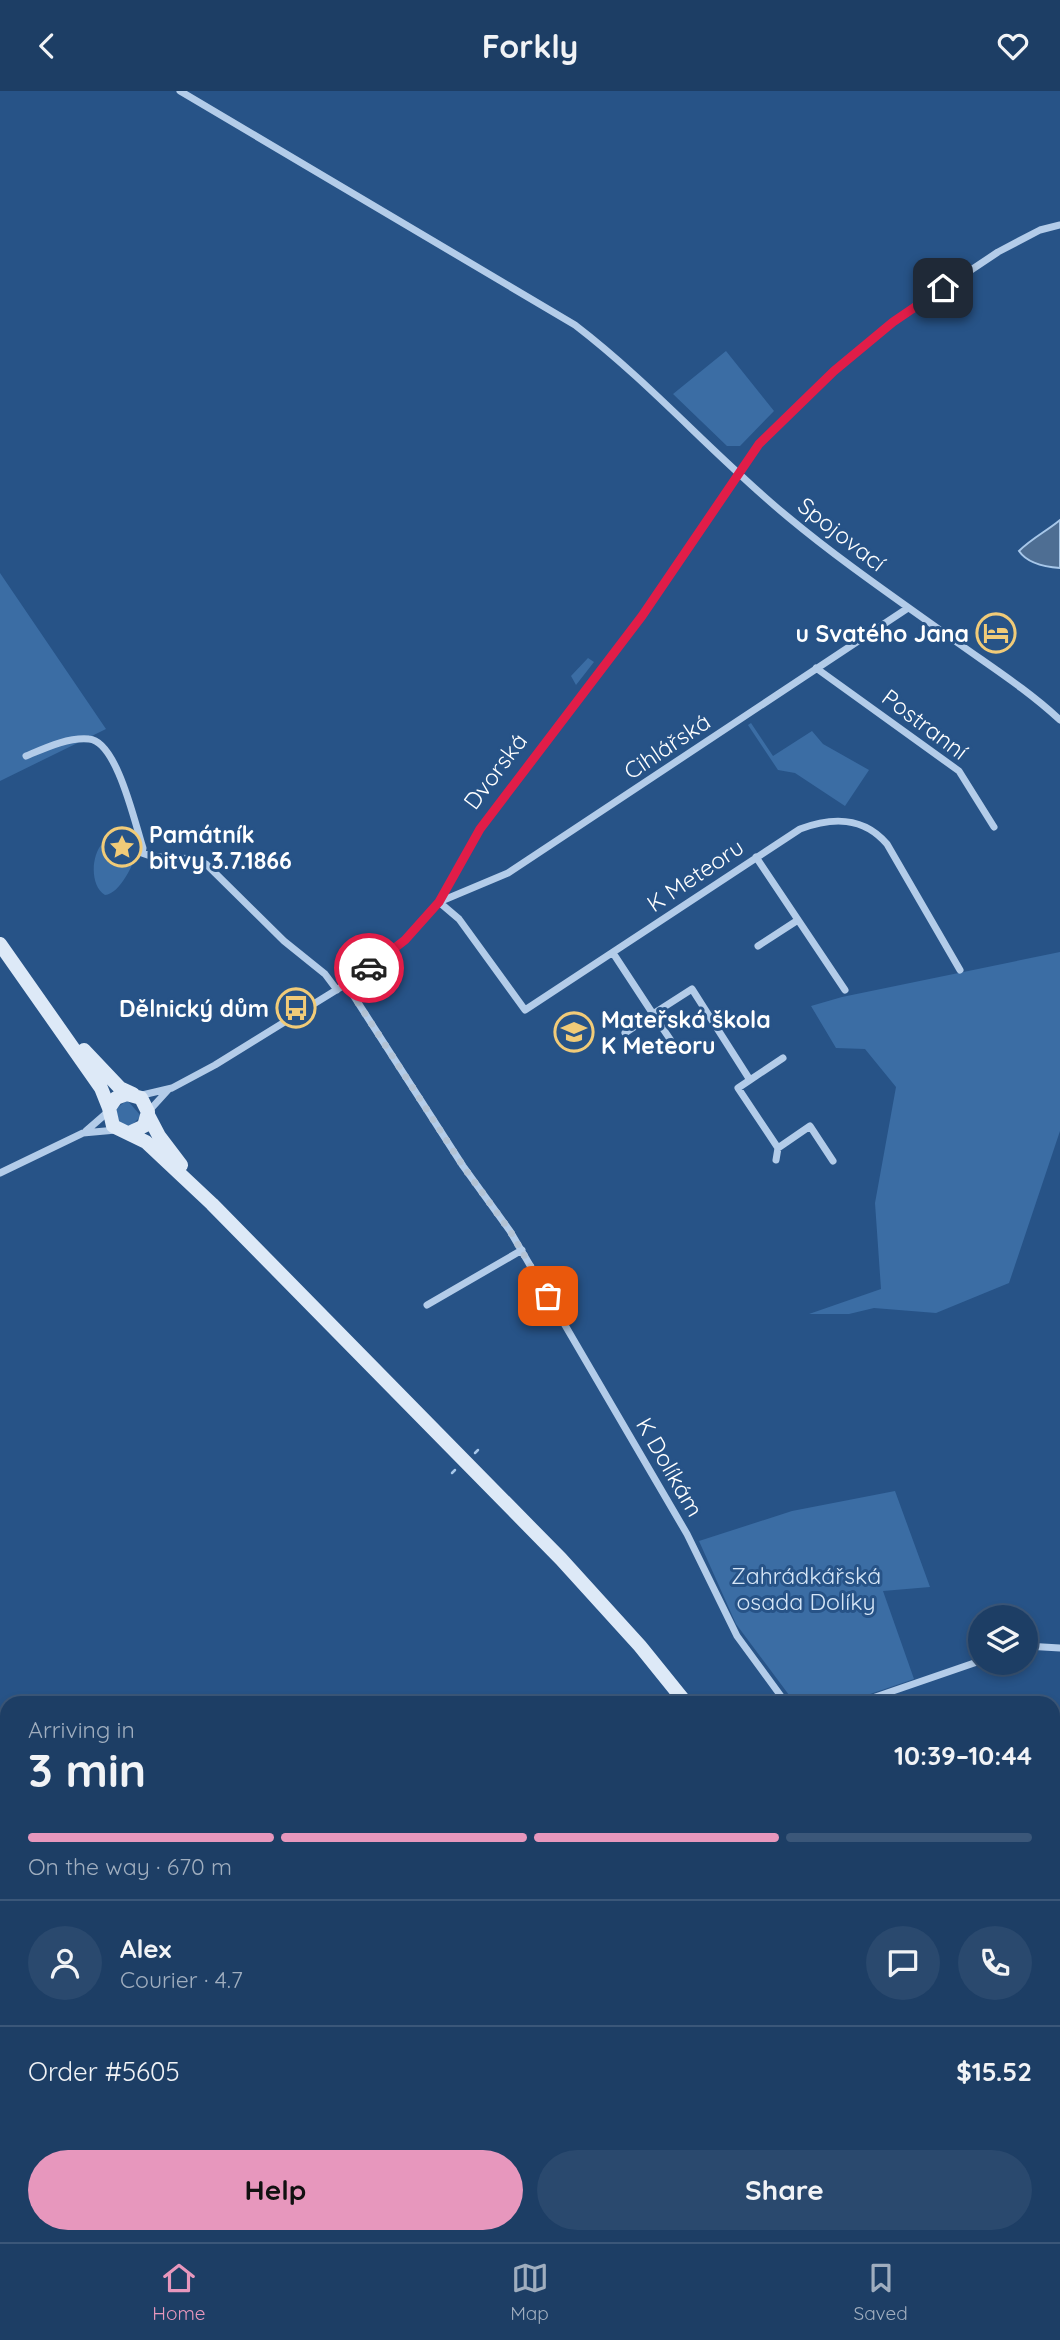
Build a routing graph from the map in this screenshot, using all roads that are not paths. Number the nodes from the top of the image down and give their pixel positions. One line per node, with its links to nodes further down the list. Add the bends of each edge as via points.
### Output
1 (180, 91): 3 (street, Spojovací, via 534,299 618,358)
2 (1060, 225): 3 (street, Dvorská, via 1009,246 893,322 825,380 759,444)
3 (737, 473): 4 (street, Spojovací); 10 (street, Dvorská, via 642,616 480,829)
4 (908, 608): 5 (street, Cihlářská); 6 (street, Spojovací, via 1032,695)
5 (816, 668): 8 (street, Postranní, via 959,771); 10 (street, Cihlářská, via 508,873)
6 (1060, 720)
7 (26, 756): 17 (street, via 78,740 99,742 110,754 123,785 142,853 206,864)
8 (995, 827)
9 (756, 857): 11 (street); 14 (street, K Meteoru); 15 (street, K Meteoru, via 800,828 820,821 850,820 870,829 892,852)
10 (439, 902): 14 (street, K Meteoru, via 459,919 525,1010); 16 (street, Dvorská, via 394,950)
11 (799, 920): 13 (street); 18 (street)
12 (0, 944): 19 (main road)
13 (758, 946)
14 (613, 953): 20 (street)
15 (960, 970)
16 (346, 984): 17 (street, Dvorská); 36 (street, K Dolíkám)
17 (337, 990): 25 (street, Dvorská)
18 (845, 990)
19 (50, 1013): 26 (main road, via 109,1077); 27 (main road, via 101,1089)
20 (653, 1014): 21 (street); 22 (street); 24 (street, via 692,989)
21 (625, 1033)
22 (674, 1045)
23 (783, 1058): 24 (street)
24 (750, 1080): 31 (street, via 738,1088)
25 (172, 1088): 26 (street, Dvorská); 28 (street, Dvorská)
26 (135, 1095): 27 (main road, Dvorská, via 121,1095); 28 (main road, via 145,1102)
27 (109, 1110): 29 (main road, via 111,1122); 30 (street, Dvorská)
28 (148, 1114): 29 (main road, Dvorská, via 144,1126); 35 (main road, via 159,1136)
29 (123, 1131): 30 (street, Dvorská); 35 (main road, via 146,1142)
30 (83, 1133): 34 (street, Dvorská)
31 (778, 1148): 32 (street); 33 (street, via 810,1126)
32 (776, 1160)
33 (834, 1161)
34 (0, 1173)
35 (212, 1204): 41 (main road, via 561,1559)
36 (522, 1249): 37 (street); 42 (street, K Dolíkám, via 687,1534 737,1636)
37 (427, 1305)
38 (1038, 1647): 39 (street)
39 (1060, 1648)
40 (968, 1665): 43 (street)
41 (680, 1696)
42 (781, 1696)
43 (878, 1696)

